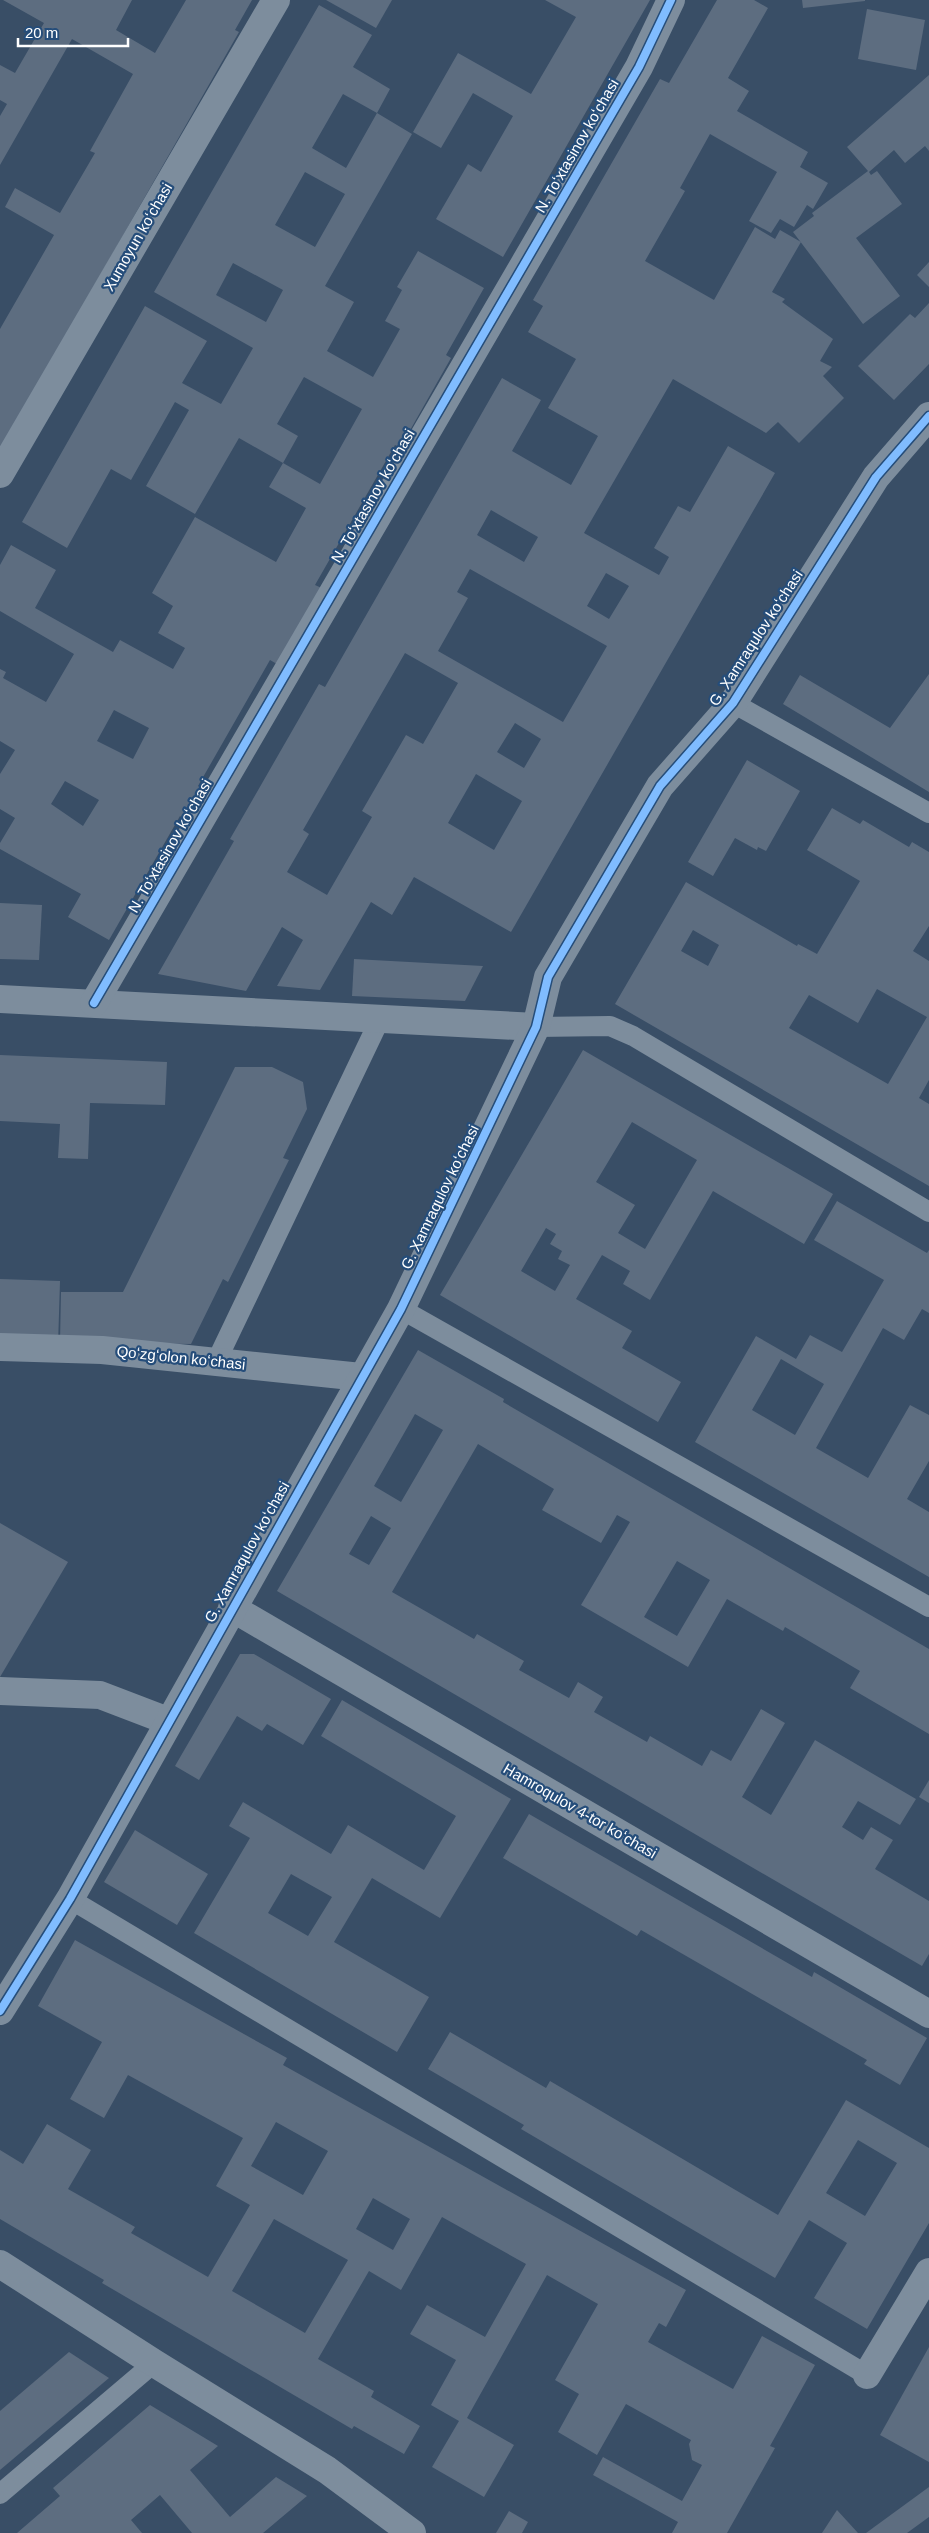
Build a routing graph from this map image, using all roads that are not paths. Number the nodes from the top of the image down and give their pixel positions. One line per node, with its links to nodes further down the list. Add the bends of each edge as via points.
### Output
1 (276, 0): 4 (street, Xumoyun koʻchasi)
2 (671, 0): 8 (street, N. Toʻxtasinov koʻchasi, via 639,67)
3 (929, 416): 5 (street, G. Xamraqulov koʻchasi, via 876,477)
4 (0, 474)
5 (733, 703): 6 (lane); 10 (street, G. Xamraqulov koʻchasi, via 660,786 548,977)
6 (929, 813)
7 (0, 999): 8 (street)
8 (94, 1003): 9 (street)
9 (380, 1019): 10 (street); 14 (lane)
10 (536, 1027): 11 (lane, via 610,1026 633,1036); 12 (street, G. Xamraqulov koʻchasi)
11 (929, 1212)
12 (401, 1309): 15 (street, G. Xamraqulov koʻchasi); 16 (lane)
13 (0, 1347): 14 (street, Qoʻzgʻolon koʻchasi, via 102,1350)
14 (216, 1362): 15 (street, Qoʻzgʻolon koʻchasi)
15 (361, 1377): 17 (street, G. Xamraqulov koʻchasi)
16 (929, 1607)
17 (232, 1608): 19 (street, G. Xamraqulov koʻchasi); 22 (street, Hamroqulov 4-tor koʻchasi)
18 (0, 1691): 19 (street, via 100,1695)
19 (168, 1721): 20 (street, G. Xamraqulov koʻchasi)
20 (70, 1899): 21 (street, G. Xamraqulov koʻchasi); 26 (lane)
21 (0, 2011)
22 (929, 2014)
23 (0, 2264): 25 (street)
24 (929, 2272): 26 (street)
25 (154, 2363): 27 (lane); 28 (street, via 327,2470)
26 (867, 2374)
27 (0, 2494)
28 (412, 2533)

